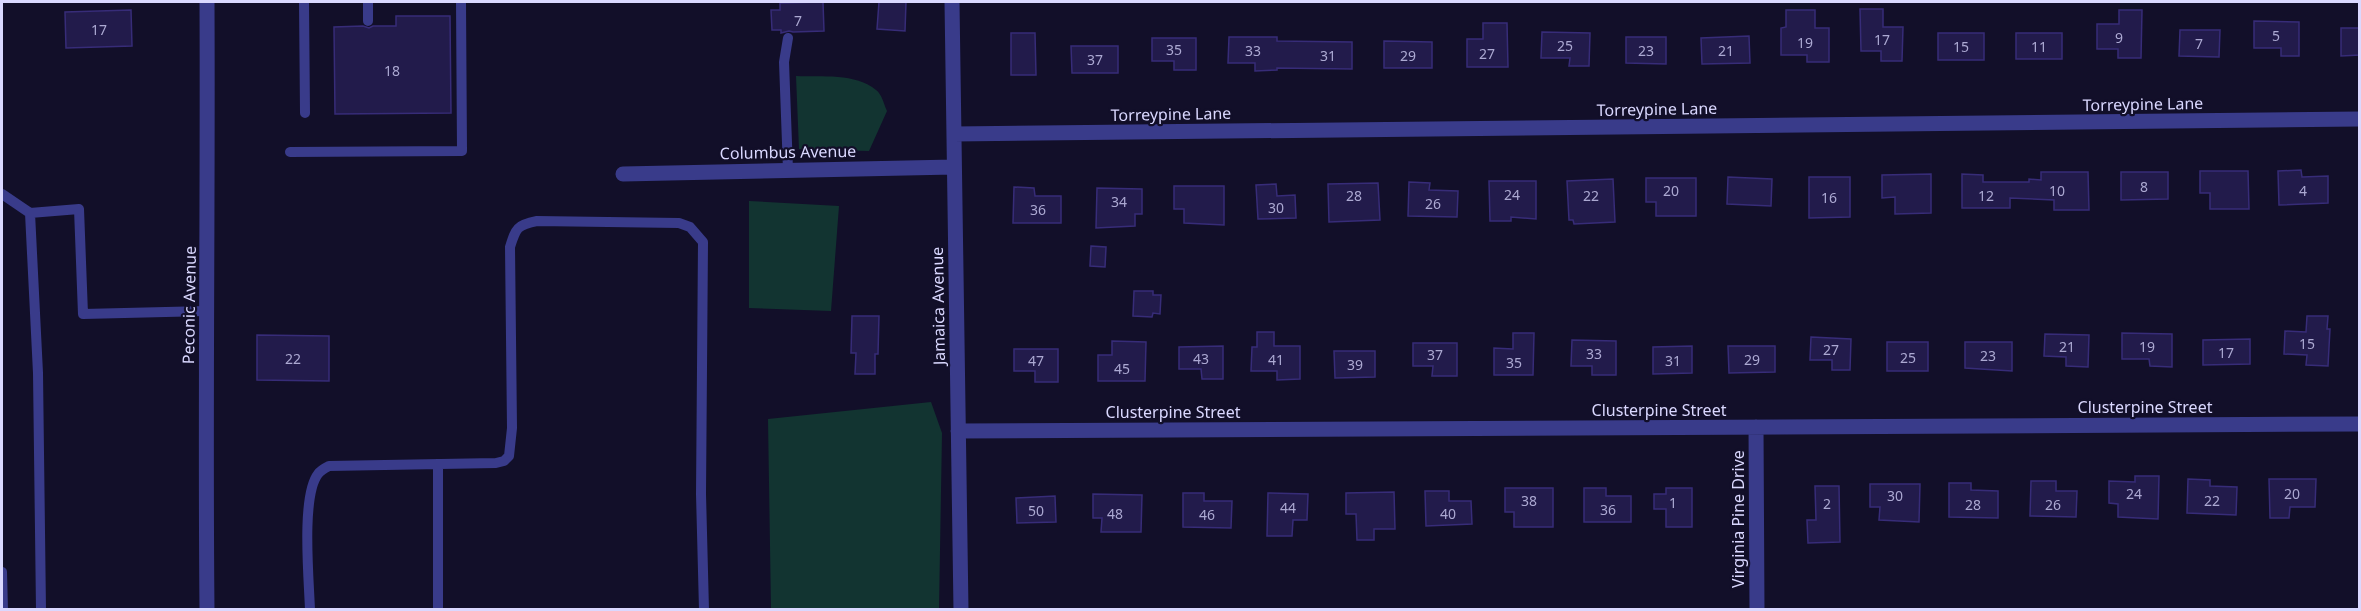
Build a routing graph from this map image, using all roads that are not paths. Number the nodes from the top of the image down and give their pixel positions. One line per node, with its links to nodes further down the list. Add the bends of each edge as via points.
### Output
1 (207, 2): 17 (street, Peconic Avenue)
2 (304, 2): 8 (lane)
3 (368, 2): 6 (lane)
4 (461, 2): 11 (lane, via 462,151)
5 (952, 2): 10 (street, Jamaica Avenue)
6 (368, 21)
7 (788, 38): 13 (lane, via 784,62)
8 (305, 113)
9 (2360, 119): 10 (street, Torreypine Lane)
10 (954, 134): 12 (street, Jamaica Avenue)
11 (290, 152)
12 (954, 168): 13 (street, Columbus Avenue); 20 (street, Jamaica Avenue)
13 (788, 170): 14 (street, Columbus Avenue)
14 (623, 174)
15 (2, 194): 16 (lane)
16 (30, 213): 17 (lane, via 80,209 83,314); 24 (lane, via 38,373)
17 (207, 311): 25 (street, Peconic Avenue)
18 (2360, 424): 19 (street, Clusterpine Street)
19 (1756, 427): 20 (street, Clusterpine Street); 30 (street, Virginia Pine Drive)
20 (958, 431): 29 (street, Jamaica Avenue)
21 (438, 464): 26 (lane, via 329,466 318,473 310,494 308,516); 27 (lane); 28 (lane, via 496,463 509,456 510,247 514,232 522,224 632,222 679,223 690,227 703,242)
22 (2, 572): 23 (lane)
23 (3, 609)
24 (41, 609)
25 (207, 609)
26 (309, 609)
27 (438, 609)
28 (704, 609)
29 (961, 609)
30 (1757, 609)

